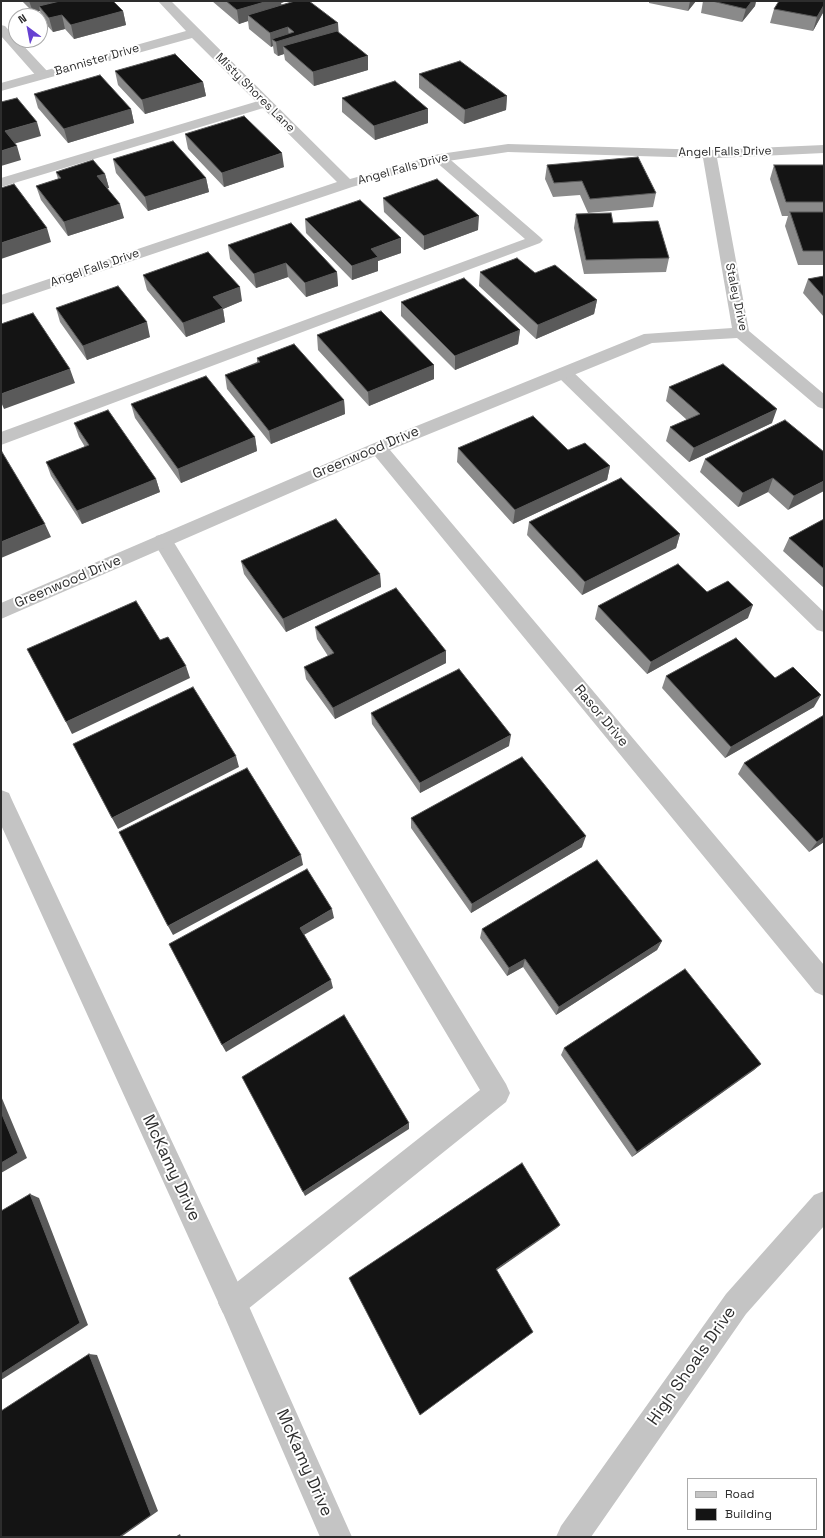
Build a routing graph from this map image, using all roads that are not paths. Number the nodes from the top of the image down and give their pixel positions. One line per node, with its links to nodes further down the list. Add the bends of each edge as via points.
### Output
1 (164, 1): 3 (street, Misty Shores Lane)
2 (1, 29): 4 (street)
3 (194, 33): 4 (street, Bannister Drive); 6 (street, Misty Shores Lane)
4 (43, 75): 5 (street, Bannister Drive)
5 (1, 87)
6 (265, 103): 10 (street); 11 (street, Misty Shores Lane)
7 (824, 149): 8 (street, Angel Falls Drive)
8 (710, 154): 9 (street, Angel Falls Drive, via 508,148); 13 (street, Staley Drive)
9 (440, 158): 11 (street, Angel Falls Drive); 16 (street, via 535,240)
10 (1, 183)
11 (347, 184): 12 (street, Angel Falls Drive)
12 (1, 300)
13 (741, 334): 14 (street, Greenwood Drive, via 650,338); 15 (street, Staley Drive)
14 (564, 373): 17 (street, Greenwood Drive); 20 (street)
15 (824, 403)
16 (1, 439)
17 (378, 448): 18 (street, Greenwood Drive); 22 (street, Rasor Drive)
18 (164, 540): 19 (street, Greenwood Drive); 24 (street, via 497,1093)
19 (1, 611)
20 (824, 624)
21 (1, 800): 24 (street, McKamy Drive)
22 (824, 984)
23 (824, 1205): 26 (street, High Shoals Drive, via 736,1304)
24 (234, 1303): 25 (street, McKamy Drive)
25 (336, 1537)
26 (572, 1537)

